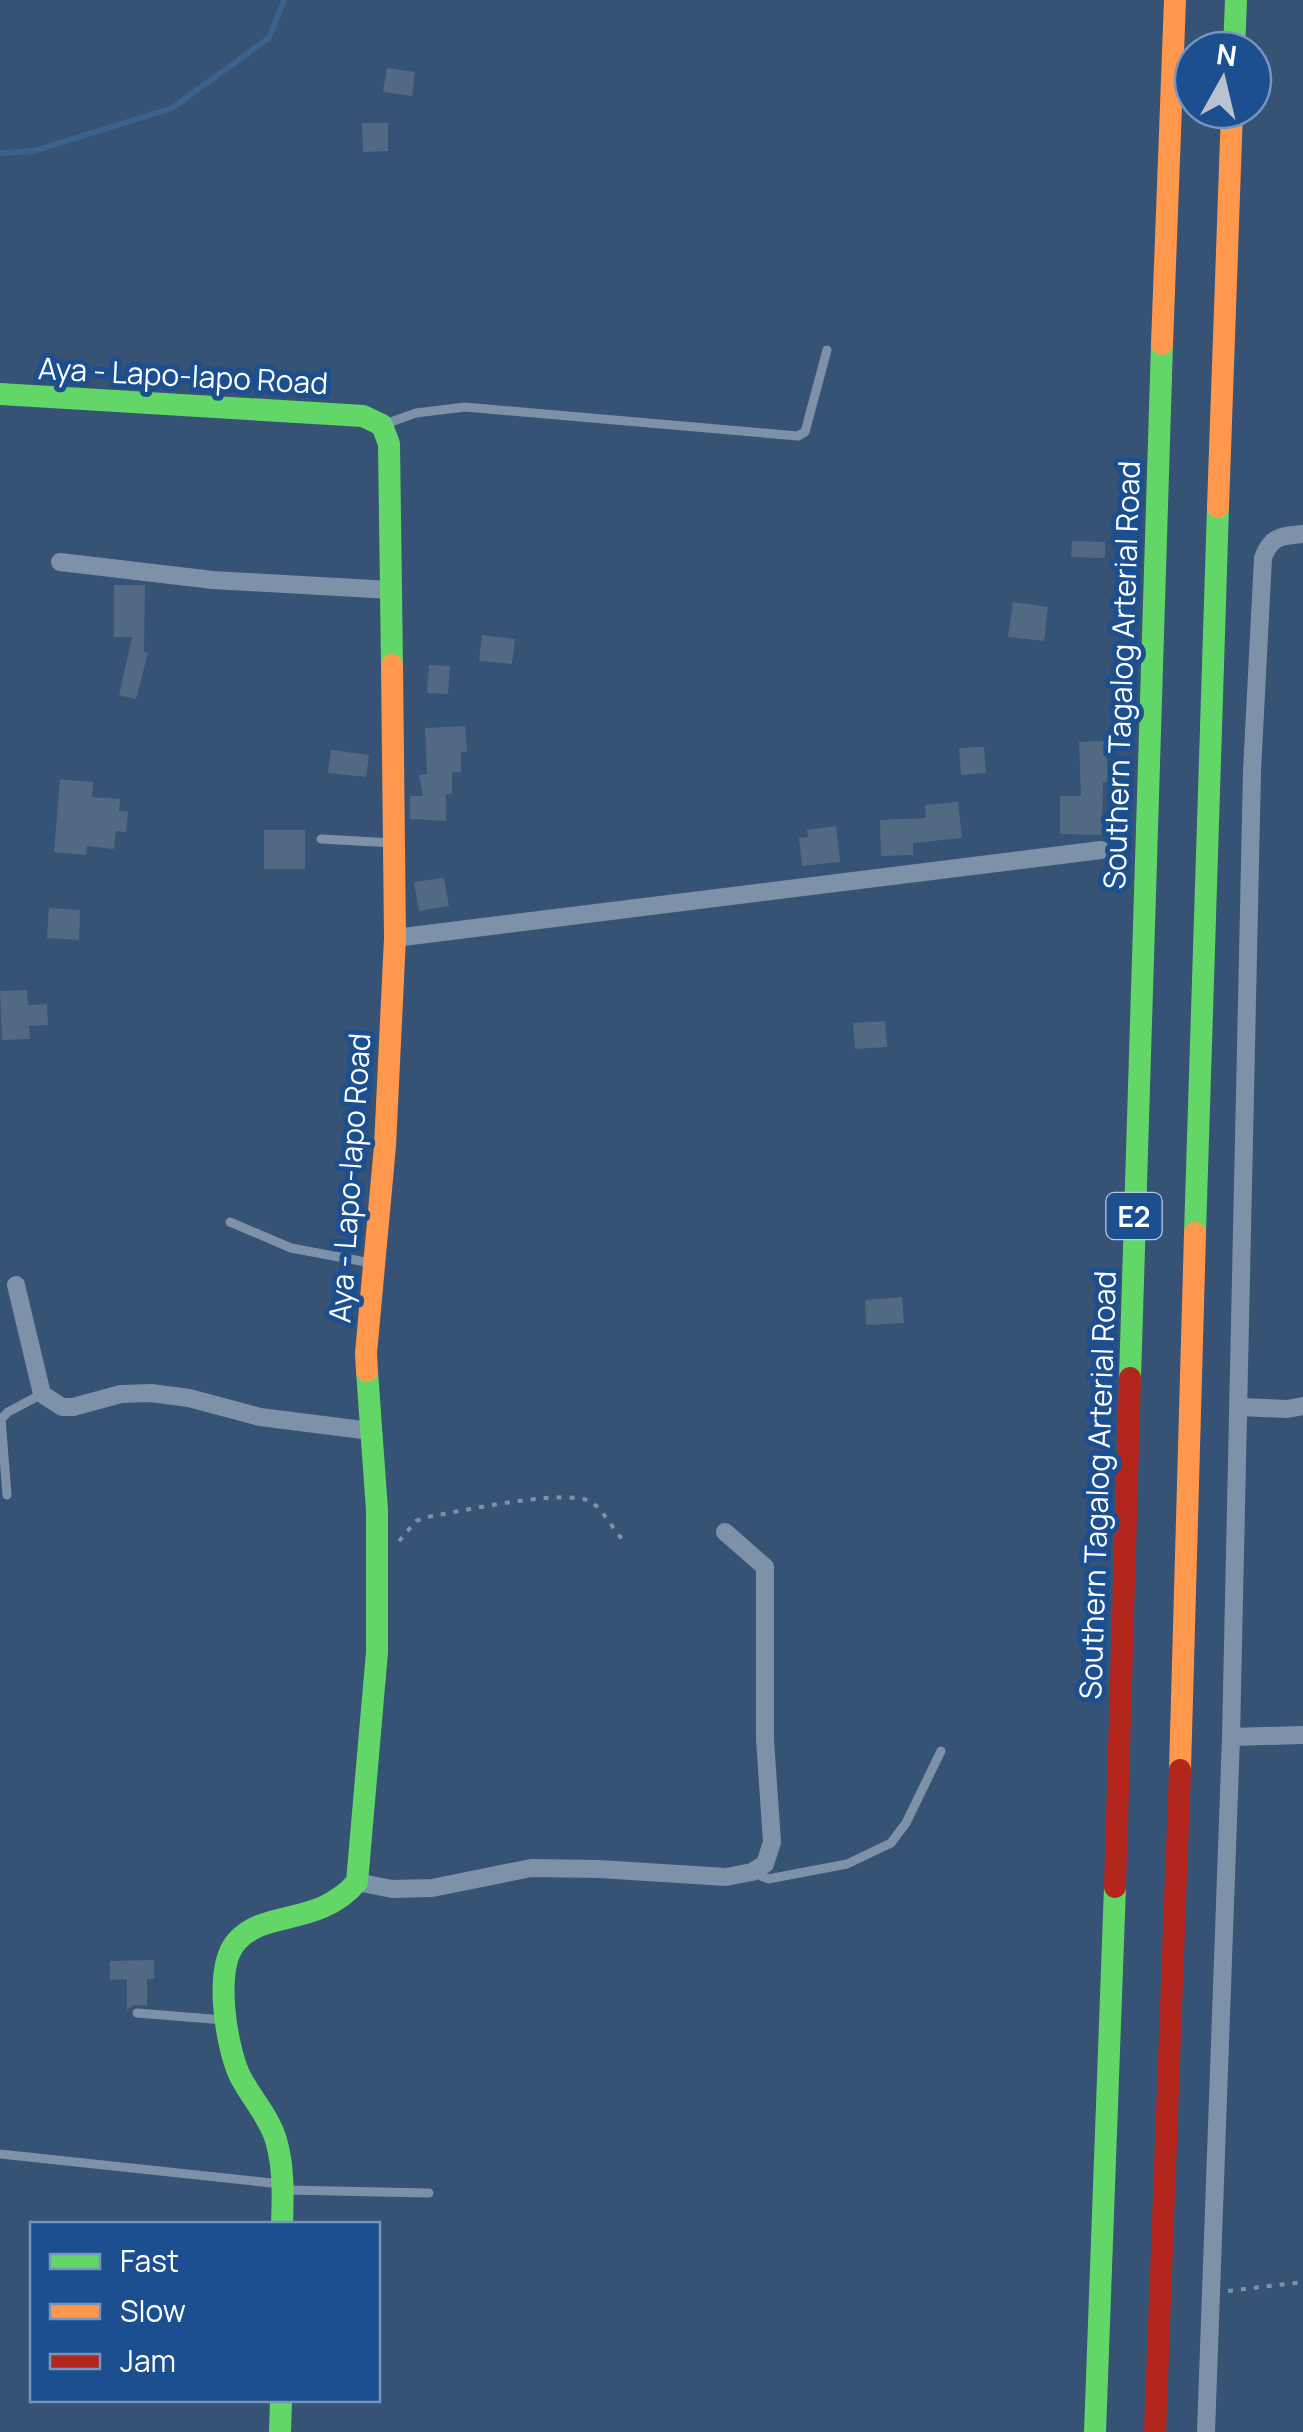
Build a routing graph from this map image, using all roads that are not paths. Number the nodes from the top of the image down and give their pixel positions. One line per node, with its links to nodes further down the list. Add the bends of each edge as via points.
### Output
1 (1176, 0): 37 (main road, Southern Tagalog Arterial Road / E2)
2 (1236, 0): 3 (main road)
3 (1235, 30)
4 (1231, 130): 38 (main road, E2)
5 (827, 350): 7 (lane, via 812,412 798,436 465,407 416,412)
6 (0, 394): 7 (main road, Aya - Lapo-lapo Road, via 362,416)
7 (382, 425): 10 (main road, Aya - Lapo-lapo Road, via 389,444)
8 (1303, 534): 20 (street, via 1269,542 1263,558 1252,770)
9 (60, 562): 10 (street, via 213,580)
10 (390, 590): 12 (main road, Aya - Lapo-lapo Road)
11 (321, 840): 12 (lane)
12 (394, 843): 14 (main road, Aya - Lapo-lapo Road)
13 (1101, 850): 14 (street)
14 (395, 938): 16 (main road, Aya - Lapo-lapo Road)
15 (230, 1222): 16 (lane, via 291,1248)
16 (374, 1264): 21 (main road, Aya - Lapo-lapo Road, via 366,1353)
17 (16, 1285): 18 (street)
18 (42, 1394): 21 (street, via 73,1408 151,1393 260,1418); 22 (lane, via 1,1420)
19 (1303, 1406): 20 (street)
20 (1239, 1407): 25 (street)
21 (372, 1430): 28 (main road, Aya - Lapo-lapo Road, via 377,1652)
22 (8, 1494)
23 (725, 1532): 27 (street, via 766,1568 772,1842 765,1864)
24 (1303, 1735): 25 (street)
25 (1230, 1736): 39 (street)
26 (940, 1751): 27 (lane, via 891,1843 847,1864 768,1879)
27 (752, 1872): 28 (street, via 726,1877 530,1868 432,1888)
28 (357, 1882): 30 (main road, via 332,1908 246,1931 233,1944 224,1963)
29 (137, 2013): 30 (lane)
30 (228, 2020): 32 (main road, via 238,2071 276,2139)
31 (0, 2154): 32 (lane)
32 (282, 2187): 33 (lane); 34 (main road)
33 (429, 2193)
34 (282, 2222)
35 (281, 2402): 36 (main road)
36 (280, 2432)
37 (1095, 2432)
38 (1155, 2432)
39 (1206, 2432)

